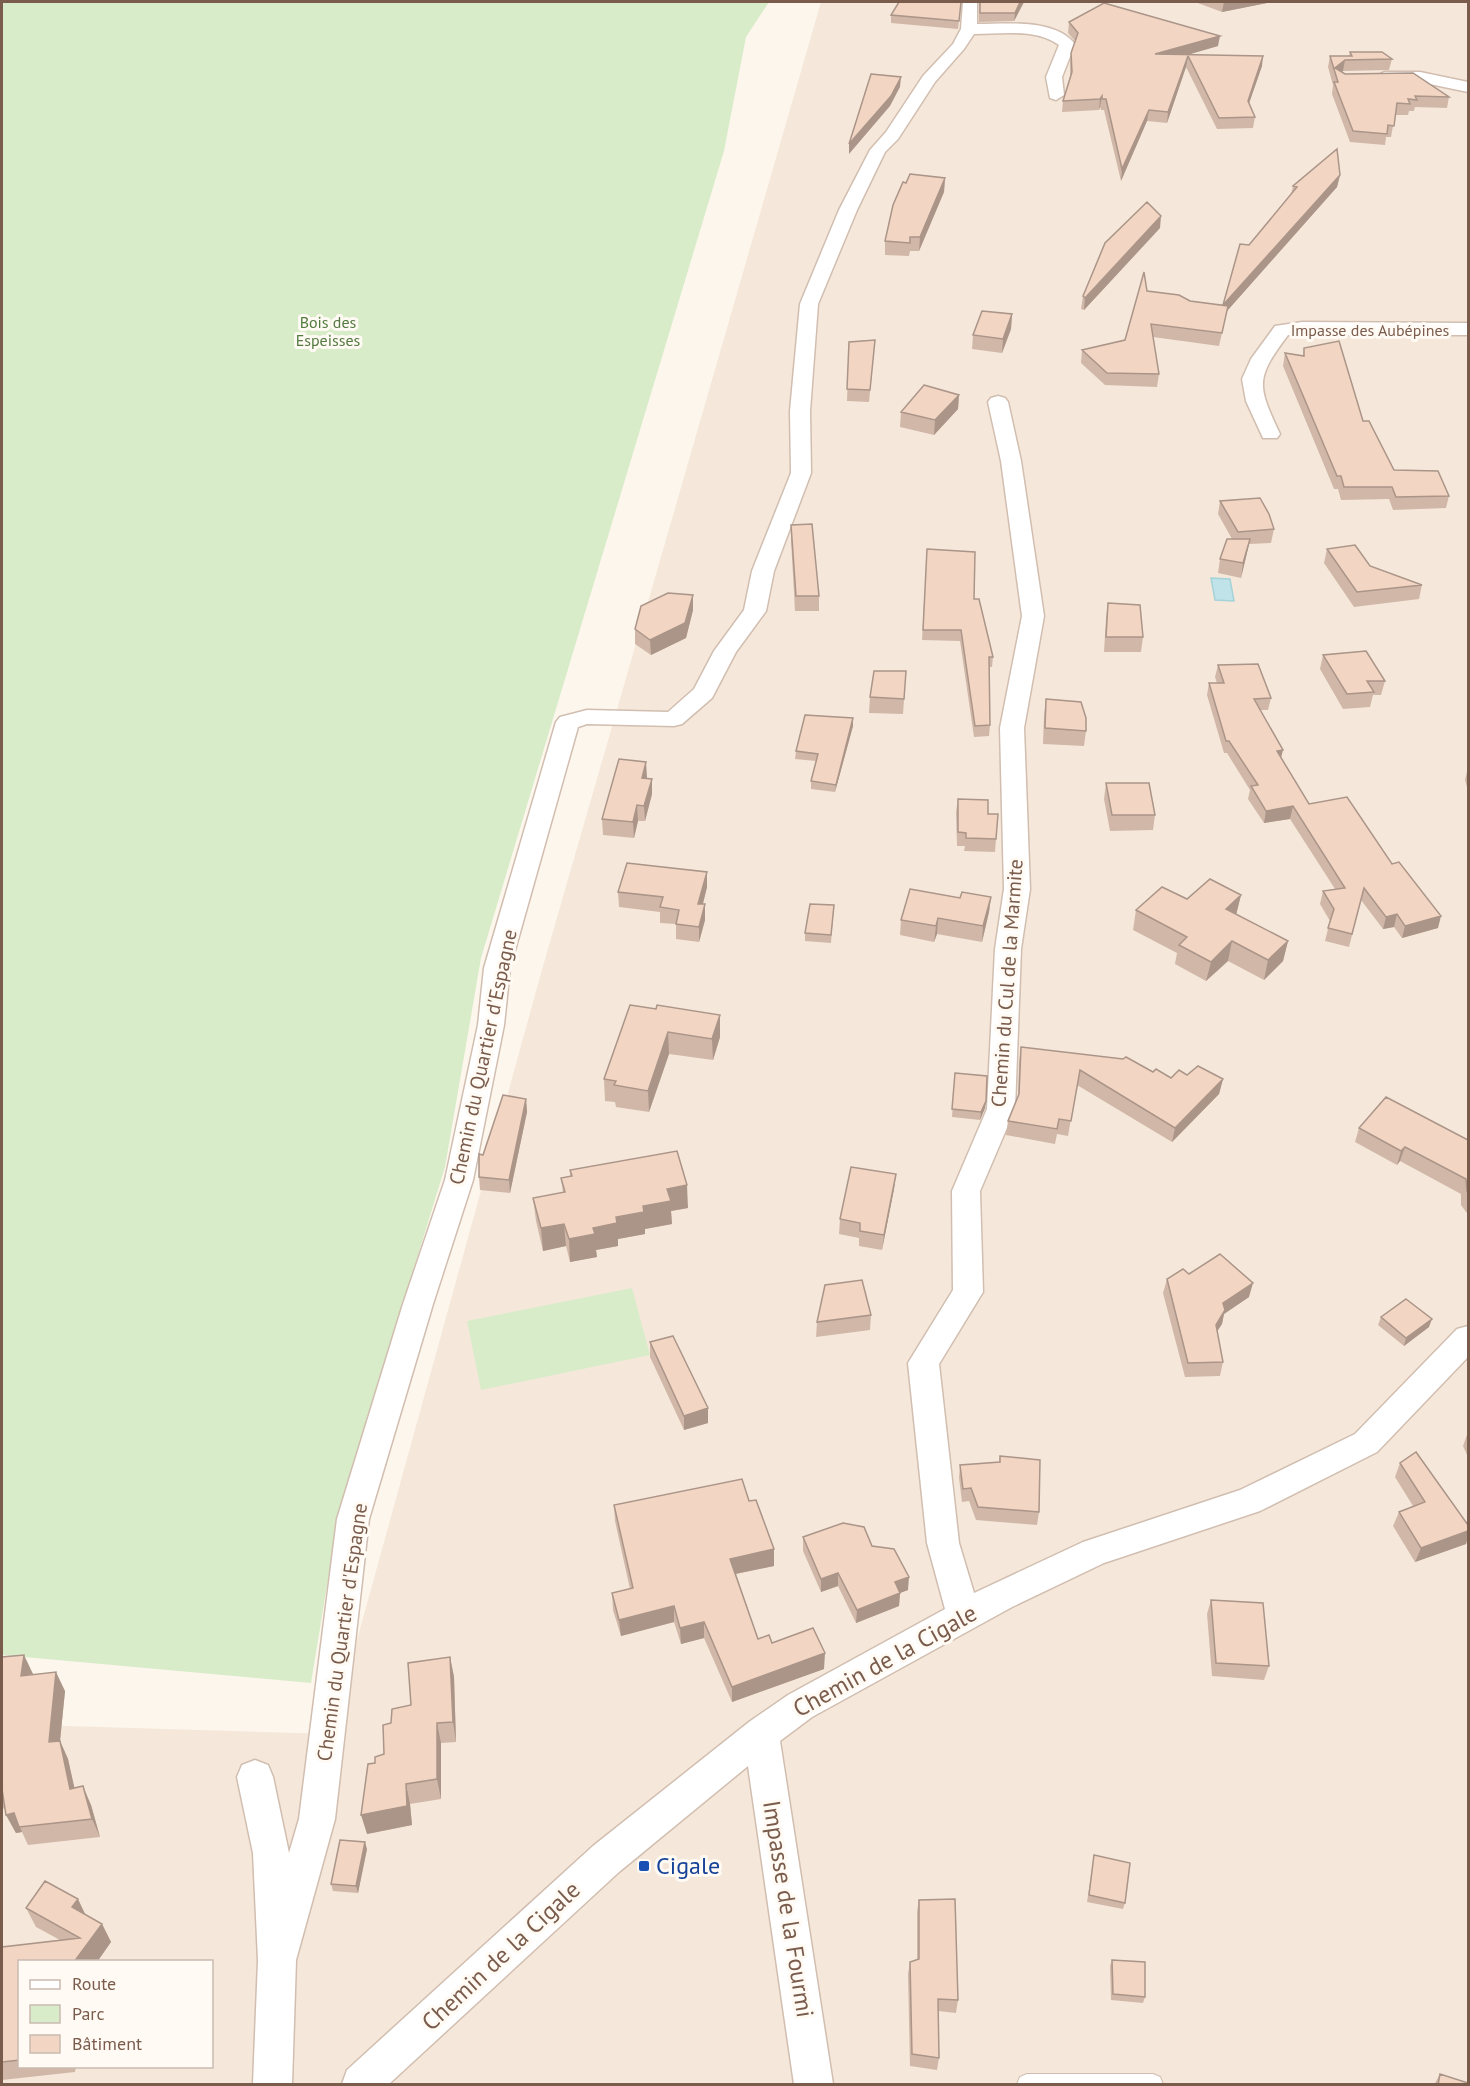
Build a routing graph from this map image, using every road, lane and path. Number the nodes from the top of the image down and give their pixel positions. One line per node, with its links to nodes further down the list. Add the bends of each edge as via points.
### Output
1 (970, 2): 2 (street)
2 (969, 29): 5 (street, via 1048,32 1061,37 1067,44 1054,77); 13 (street, Chemin du Quartier d'Espagne, via 878,150 809,304 800,411 801,473 763,571 755,611 725,651 704,693 674,719 587,717 568,722 497,968 491,1025 459,1180 353,1519 317,1819)
3 (1370, 77): 4 (street, via 1419,77)
4 (1468, 87)
5 (1056, 95)
6 (1468, 329): 8 (street, Impasse des Aubépines, via 1282,330 1255,365 1251,380 1252,396)
7 (998, 402): 10 (street, Chemin du Cul de la Marmite, via 1011,461 1033,616 1012,728 1017,889 1008,949 1001,1110 966,1191 968,1292 923,1363 944,1543)
8 (1270, 434)
9 (1468, 1338): 10 (street, Chemin de la Cigale, via 1366,1443 1249,1501 1095,1552)
10 (964, 1617): 11 (street, Chemin de la Cigale, via 801,1706)
11 (761, 1734): 15 (street, Chemin de la Cigale, via 606,1859); 16 (street, Impasse de la Fourmi)
12 (255, 1777): 13 (street, via 271,1853)
13 (277, 1960): 14 (street)
14 (272, 2085)
15 (361, 2085)
16 (814, 2085)
17 (1027, 2085): 18 (lane)
18 (1153, 2085)

